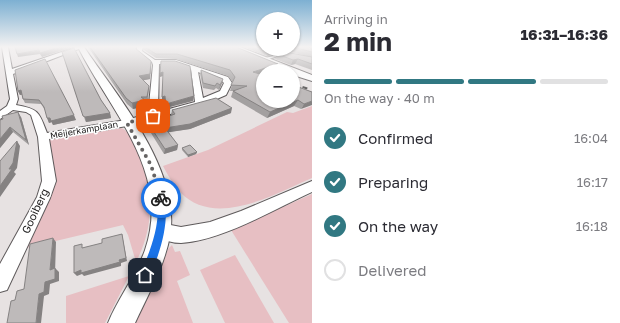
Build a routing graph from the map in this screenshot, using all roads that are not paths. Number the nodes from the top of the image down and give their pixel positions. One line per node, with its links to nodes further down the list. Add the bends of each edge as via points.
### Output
1 (7, 62): 7 (street)
2 (39, 62): 7 (street)
3 (90, 62): 14 (street)
4 (155, 62): 13 (street)
5 (174, 62): 6 (street, Meijerkamplaan)
6 (194, 68): 10 (street); 10 (street, Meijerkamplaan, via 225,79 228,83 223,93)
7 (9, 73): 11 (street, via 8,84 14,99)
8 (300, 74): 9 (main road)
9 (312, 78)
10 (200, 103): 13 (street, Meijerkamplaan)
11 (11, 107): 12 (street); 15 (street, Gooiberg, via 30,110 35,114)
12 (0, 116)
13 (153, 116): 14 (street, Meijerkamplaan)
14 (127, 123): 15 (street, Meijerkamplaan); 17 (street, via 151,165 159,188 162,207)
15 (43, 137): 18 (street, Gooiberg, via 49,181)
16 (312, 186): 17 (street, via 222,225 192,234 180,235)
17 (160, 231): 19 (street, via 151,264)
18 (0, 283)
19 (121, 323)

